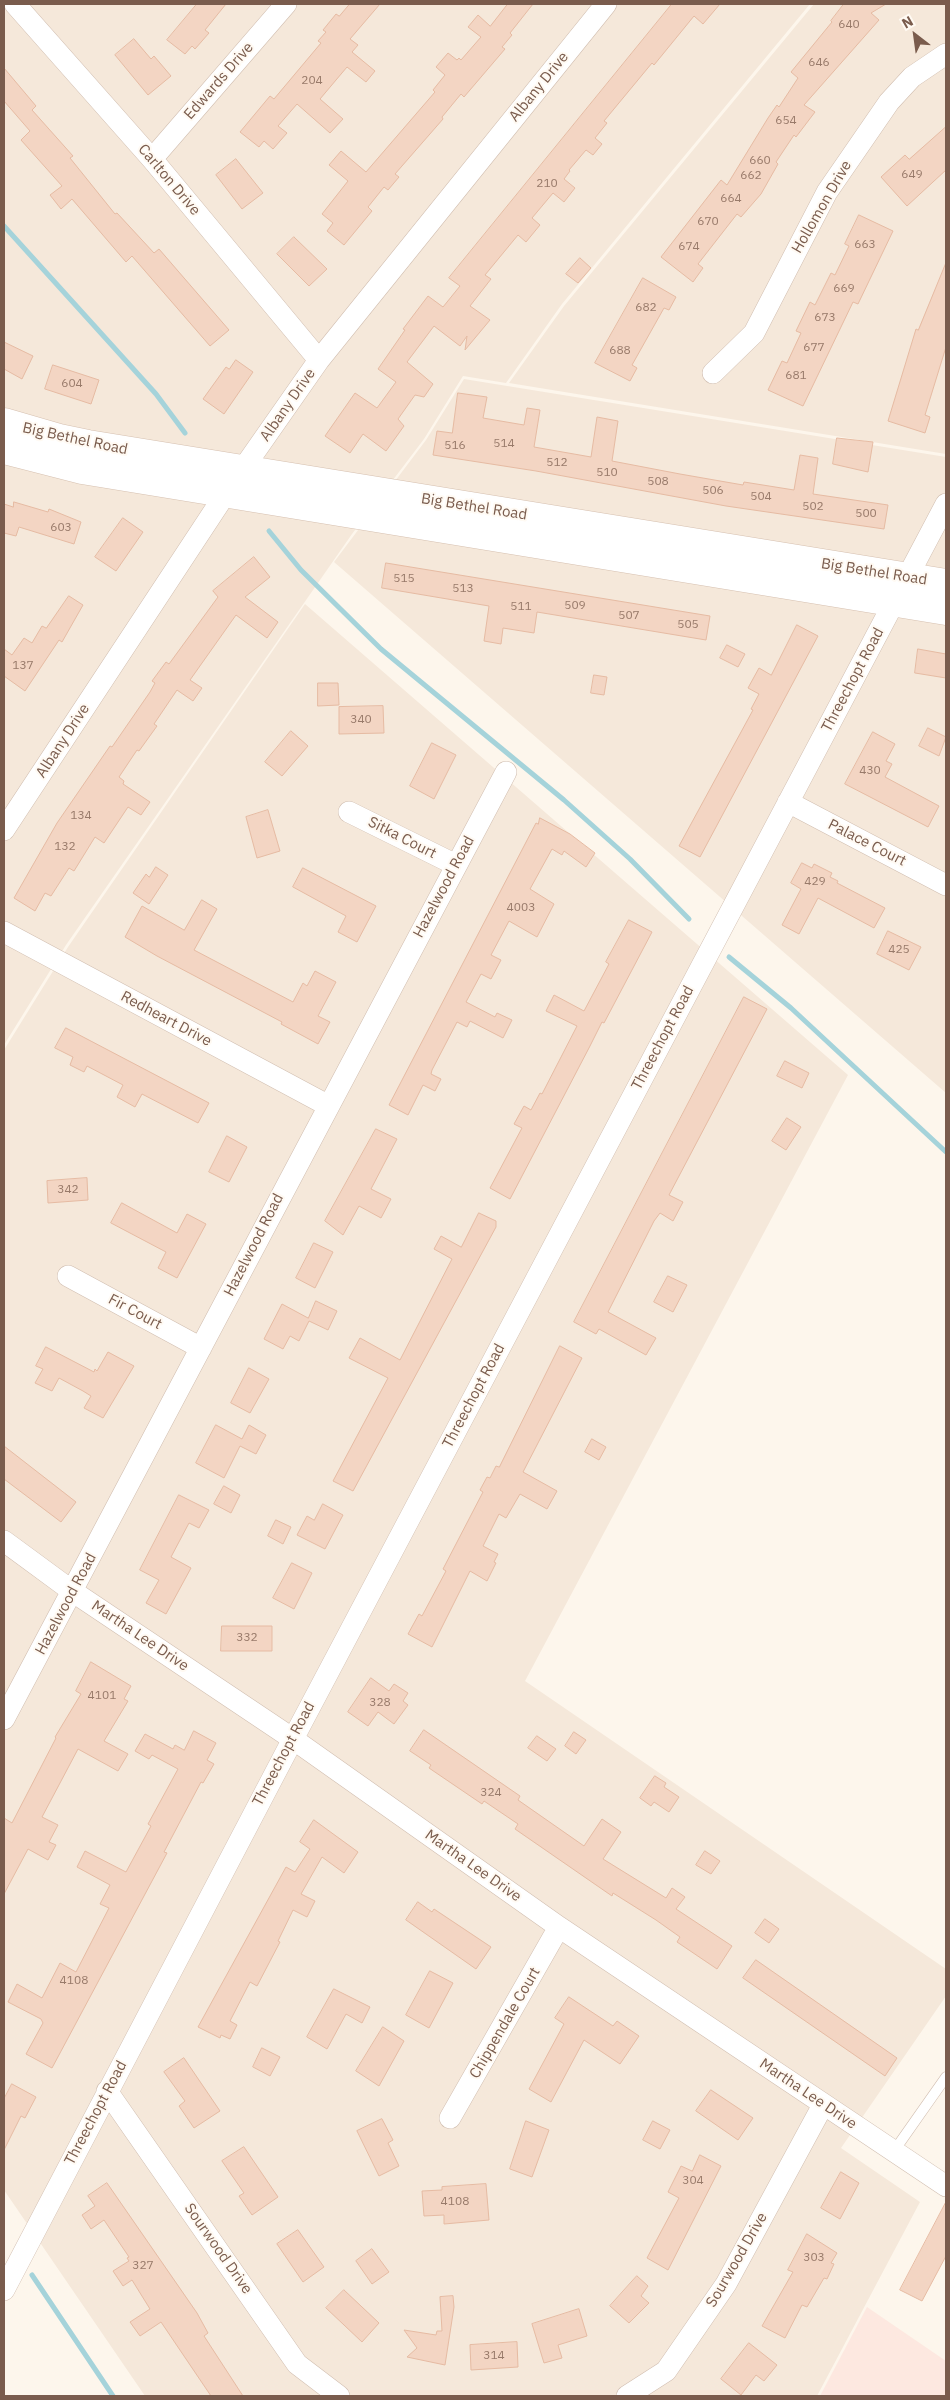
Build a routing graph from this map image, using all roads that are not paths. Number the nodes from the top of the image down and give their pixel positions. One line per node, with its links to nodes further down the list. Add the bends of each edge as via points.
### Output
1 (15, 4): 5 (street, Carlton Drive)
2 (286, 4): 5 (street, Edwards Drive)
3 (606, 4): 6 (street, Albany Drive)
4 (946, 54): 7 (street, Hollomon Drive, via 912,77 889,102 827,192 754,333)
5 (152, 159): 6 (street, Carlton Drive)
6 (319, 360): 10 (street, Albany Drive)
7 (713, 373)
8 (4, 422): 10 (main road, Big Bethel Road, via 59,438)
9 (4, 450): 11 (main road, Big Bethel Road, via 82,470)
10 (243, 469): 11 (street, Albany Drive); 13 (main road, Big Bethel Road)
11 (226, 494): 15 (main road, Big Bethel Road); 20 (street, Albany Drive)
12 (946, 504): 13 (street, Threechopt Road)
13 (907, 577): 14 (main road, Big Bethel Road); 15 (street, Threechopt Road)
14 (946, 583)
15 (894, 603): 16 (main road, Big Bethel Road); 18 (street, Threechopt Road)
16 (946, 611)
17 (506, 772): 21 (street, Hazelwood Road)
18 (788, 802): 22 (street, Palace Court); 30 (street, Threechopt Road)
19 (350, 812): 21 (street, Sitka Court)
20 (4, 830)
21 (456, 865): 24 (street, Hazelwood Road)
22 (946, 885)
23 (4, 932): 24 (street, Redheart Drive)
24 (327, 1105): 26 (street, Hazelwood Road)
25 (68, 1276): 26 (street, Fir Court)
26 (201, 1348): 28 (street, Hazelwood Road)
27 (4, 1541): 28 (street, Martha Lee Drive)
28 (72, 1591): 29 (street, Hazelwood Road); 30 (street, Martha Lee Drive)
29 (4, 1719)
30 (293, 1739): 31 (street, Martha Lee Drive); 33 (street, Threechopt Road)
31 (560, 1927): 34 (street, Martha Lee Drive); 35 (street, Chippendale Court)
32 (946, 2077): 36 (lane)
33 (107, 2091): 38 (street, Threechopt Road); 39 (street, Sourwood Drive, via 297,2364)
34 (824, 2105): 36 (street, Martha Lee Drive); 40 (street, Sourwood Drive, via 726,2284 666,2371)
35 (450, 2118)
36 (894, 2151): 37 (street, Martha Lee Drive)
37 (946, 2186)
38 (4, 2290)
39 (340, 2396)
40 (627, 2396)

